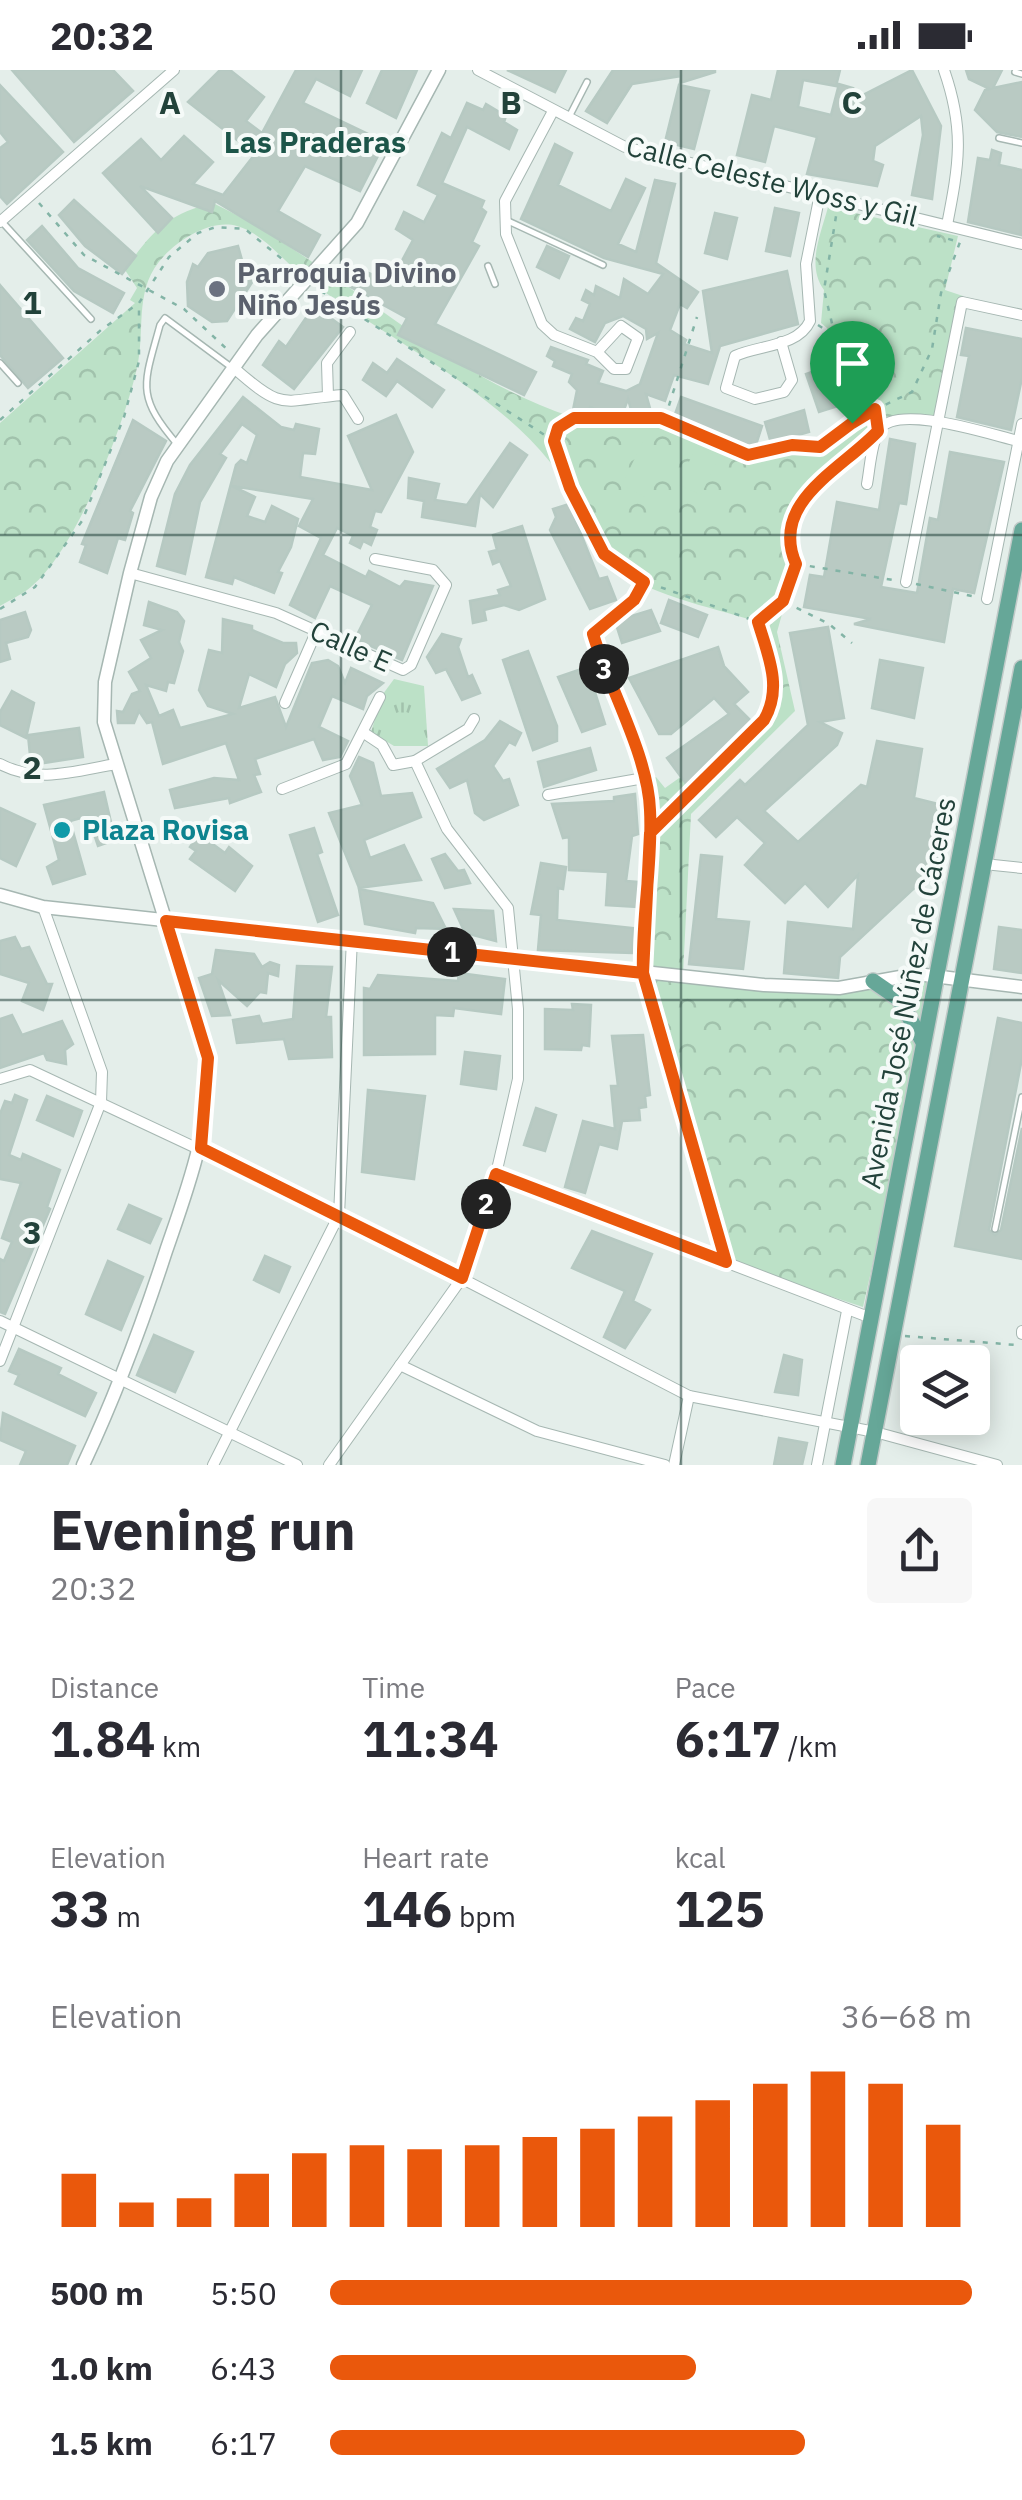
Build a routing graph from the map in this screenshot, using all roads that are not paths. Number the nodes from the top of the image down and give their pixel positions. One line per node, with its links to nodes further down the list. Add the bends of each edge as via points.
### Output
1 (174, 70): 12 (street)
2 (439, 70): 24 (street, via 357,222)
3 (478, 70): 6 (street, Calle Celeste Woss y Gil)
4 (944, 70): 13 (street, via 960,146)
5 (587, 82): 7 (lane)
6 (553, 111): 7 (street, Calle Celeste Woss y Gil); 11 (street, via 505,201)
7 (568, 119): 10 (street, Calle Celeste Woss y Gil, via 625,147)
8 (999, 138): 9 (lane)
9 (1022, 143)
10 (820, 194): 13 (street, Calle Celeste Woss y Gil); 21 (street, via 806,264 810,321 800,335)
11 (503, 218): 15 (lane); 22 (street, via 542,324)
12 (0, 221): 19 (lane)
13 (946, 226): 14 (street, Calle Celeste Woss y Gil)
14 (1022, 244)
15 (603, 265)
16 (488, 266): 17 (lane)
17 (495, 284)
18 (1022, 314): 28 (street, via 962,302)
19 (91, 319)
20 (350, 332): 26 (street, via 327,363)
21 (781, 342): 21 (street, via 734,356 726,388 755,399 790,388)
22 (597, 352): 22 (street, via 621,326 638,338 626,369 608,366)
23 (0, 363): 25 (lane)
24 (236, 364): 26 (street, via 277,402); 31 (street); 31 (lane, via 165,318 145,388 148,406)
25 (18, 383)
26 (328, 396): 27 (street, via 348,398)
27 (358, 419)
28 (936, 421): 30 (street); 32 (street, via 904,418 878,431); 36 (street)
29 (1022, 424): 30 (street)
30 (1020, 442): 37 (street)
31 (177, 444): 35 (street, via 151,497)
32 (867, 484)
33 (1022, 530): 59 (main road, Avenida José Núñez de Cáceres)
34 (376, 559): 38 (street, Calle E, via 433,570 446,586 411,665 394,668)
35 (130, 573): 38 (street, Calle E); 47 (street, via 103,702)
36 (906, 582)
37 (987, 599)
38 (317, 630): 42 (street)
39 (593, 634): 48 (street)
40 (1022, 668): 51 (main road, Avenida José Núñez de Cáceres)
41 (380, 697): 44 (street)
42 (284, 703)
43 (474, 719): 45 (street)
44 (364, 732): 45 (street, via 392,765); 49 (street, via 346,764)
45 (415, 761): 57 (street, via 446,828 508,908)
46 (0, 764): 47 (street, via 38,777)
47 (116, 764): 55 (street)
48 (644, 778): 50 (street); 58 (street, via 650,833)
49 (282, 789)
50 (548, 795)
51 (984, 864): 52 (street); 60 (main road, Avenida José Núñez de Cáceres)
52 (1022, 868)
53 (0, 895): 54 (street)
54 (43, 907): 55 (street); 66 (street, via 102,1072)
55 (166, 921): 56 (street); 67 (street, via 208,1058)
56 (352, 939): 57 (street); 69 (street)
57 (514, 959): 58 (street); 68 (street, via 518,1079)
58 (643, 973): 61 (street, via 810,988); 71 (street)
59 (937, 974): 60 (street); 61 (street); 63 (main road, Avenida José Núñez de Cáceres)
60 (962, 980): 62 (street); 84 (main road, Avenida José Núñez de Cáceres)
61 (873, 981): 63 (main road, via 899,999)
62 (1022, 987)
63 (923, 1044): 74 (main road, Avenida José Núñez de Cáceres)
64 (0, 1079): 66 (street, via 30,1070)
65 (1022, 1097): 70 (lane)
66 (101, 1102): 67 (street); 76 (street)
67 (201, 1148): 69 (street); 79 (street)
68 (496, 1174): 71 (street); 72 (street)
69 (339, 1215): 72 (street); 83 (street)
70 (995, 1229)
71 (726, 1262): 73 (street)
72 (462, 1278): 78 (street); 80 (street)
73 (847, 1311): 74 (street); 81 (street)
74 (871, 1318): 82 (main road, Avenida José Núñez de Cáceres)
75 (0, 1322): 76 (street)
76 (14, 1328): 77 (street); 79 (street)
77 (0, 1360)
78 (400, 1365): 88 (street); 89 (street, via 537,1431)
79 (124, 1380): 83 (street); 85 (street)
80 (689, 1396): 81 (street); 90 (street)
81 (825, 1423): 82 (street); 91 (street)
82 (850, 1428): 84 (street); 92 (main road, Avenida José Núñez de Cáceres)
83 (229, 1432): 86 (street); 87 (street)
84 (874, 1432): 93 (main road, Avenida José Núñez de Cáceres); 94 (street)
85 (82, 1465)
86 (213, 1465)
87 (296, 1465)
88 (329, 1465)
89 (665, 1465)
90 (674, 1465)
91 (817, 1465)
92 (843, 1465)
93 (868, 1465)
94 (997, 1465)

